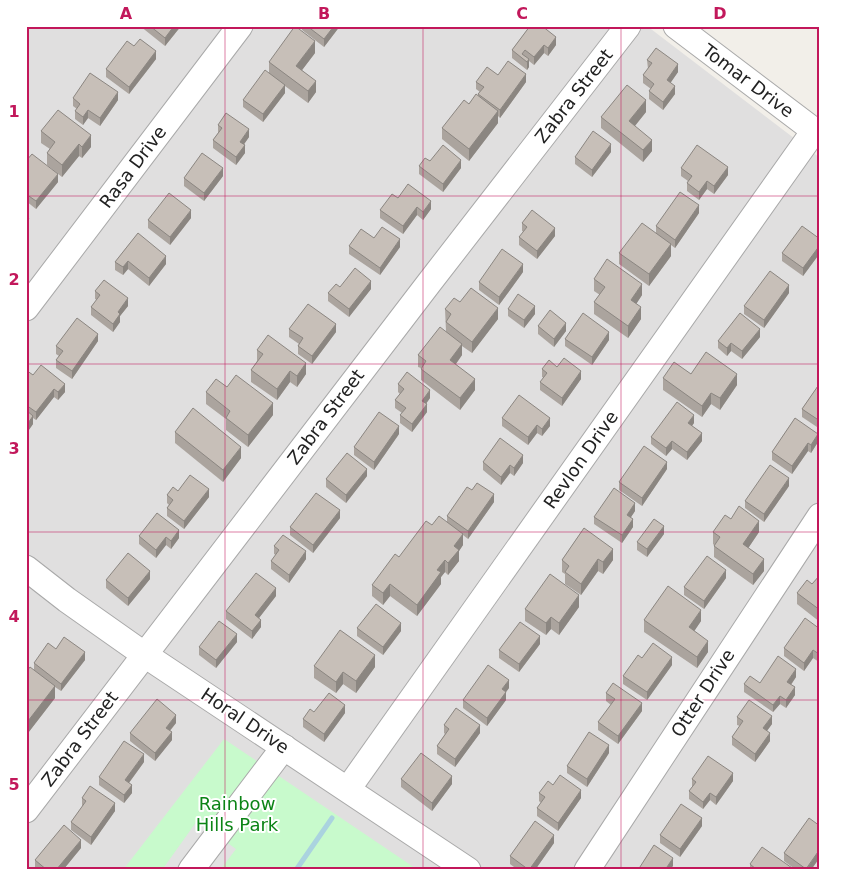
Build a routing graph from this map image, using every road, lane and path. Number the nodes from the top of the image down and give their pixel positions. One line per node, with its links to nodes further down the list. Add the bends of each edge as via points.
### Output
1 (240, 26): 5 (street, Rasa Drive)
2 (628, 26): 8 (street, Zabra Street)
3 (676, 26): 4 (street, Tomar Drive)
4 (817, 133): 10 (street, Revlon Drive)
5 (26, 308)
6 (820, 516): 14 (street, Otter Drive)
7 (26, 568): 8 (street, Horal Drive)
8 (145, 655): 9 (street, Horal Drive); 11 (street, Zabra Street)
9 (284, 747): 10 (street, Horal Drive); 12 (street)
10 (348, 789): 13 (street, Horal Drive)
11 (26, 810)
12 (191, 870)
13 (468, 870)
14 (587, 870)

